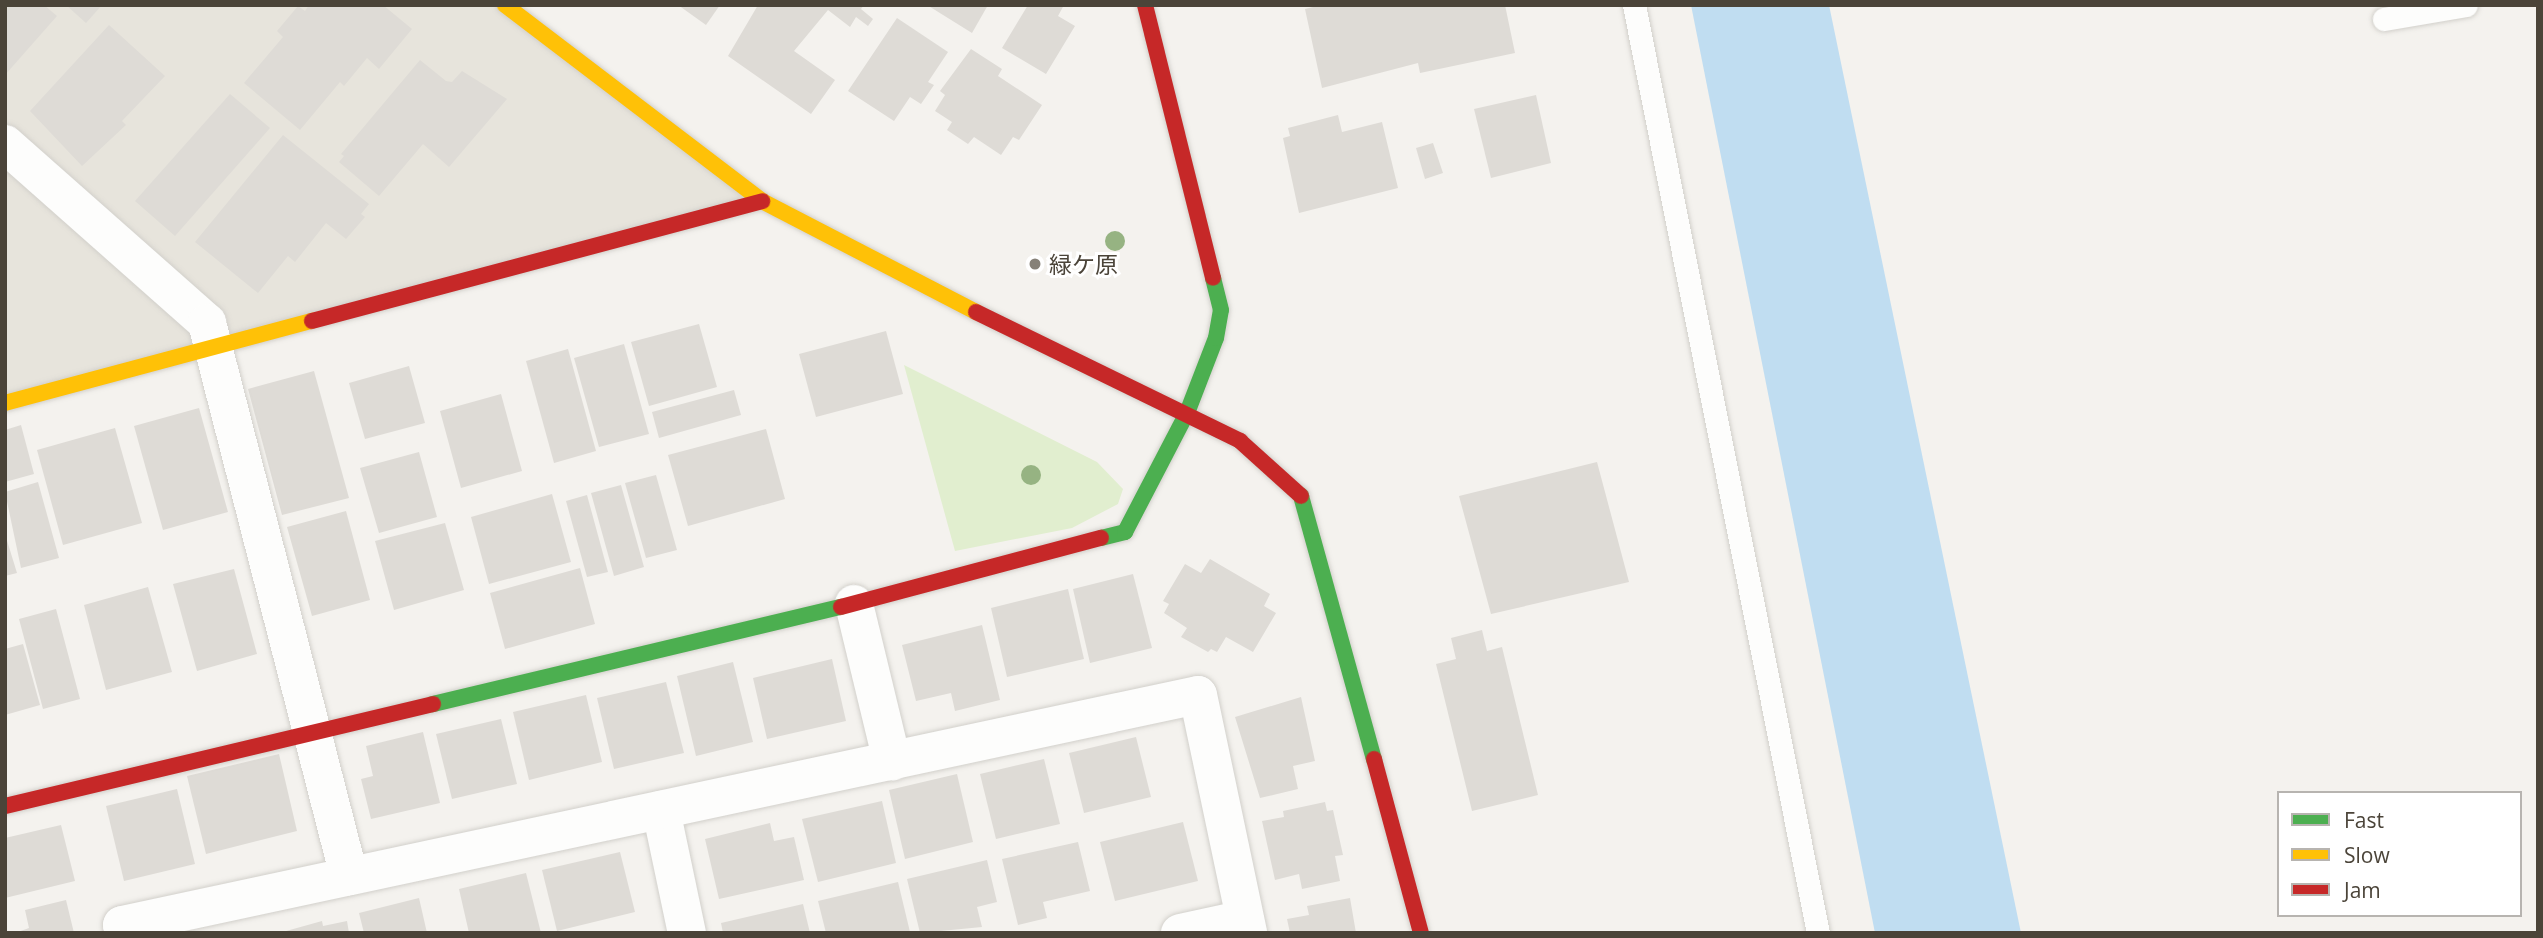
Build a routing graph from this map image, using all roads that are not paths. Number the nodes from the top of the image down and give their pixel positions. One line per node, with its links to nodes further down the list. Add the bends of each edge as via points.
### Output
1 (505, 5): 7 (street)
2 (1145, 5): 10 (street, via 1201,214 1221,310 1216,338)
3 (1634, 5): 22 (lane)
4 (2466, 5): 5 (lane)
5 (2384, 19)
6 (5, 144): 8 (street, via 207,323)
7 (762, 201): 8 (street); 10 (street, via 1024,337)
8 (213, 349): 9 (street); 12 (street)
9 (5, 403)
10 (1187, 413): 11 (street, via 1125,531); 21 (street, via 1240,441 1307,506)
11 (854, 604): 12 (street); 13 (street)
12 (314, 732): 14 (street); 16 (street)
13 (892, 761): 15 (street); 17 (street, via 1198,695)
14 (5, 806)
15 (661, 810): 16 (street); 19 (street)
16 (349, 876): 18 (street, via 122,925)
17 (1246, 926): 20 (street)
18 (124, 933)
19 (687, 933)
20 (1180, 933)
21 (1421, 933)
22 (1818, 933)

